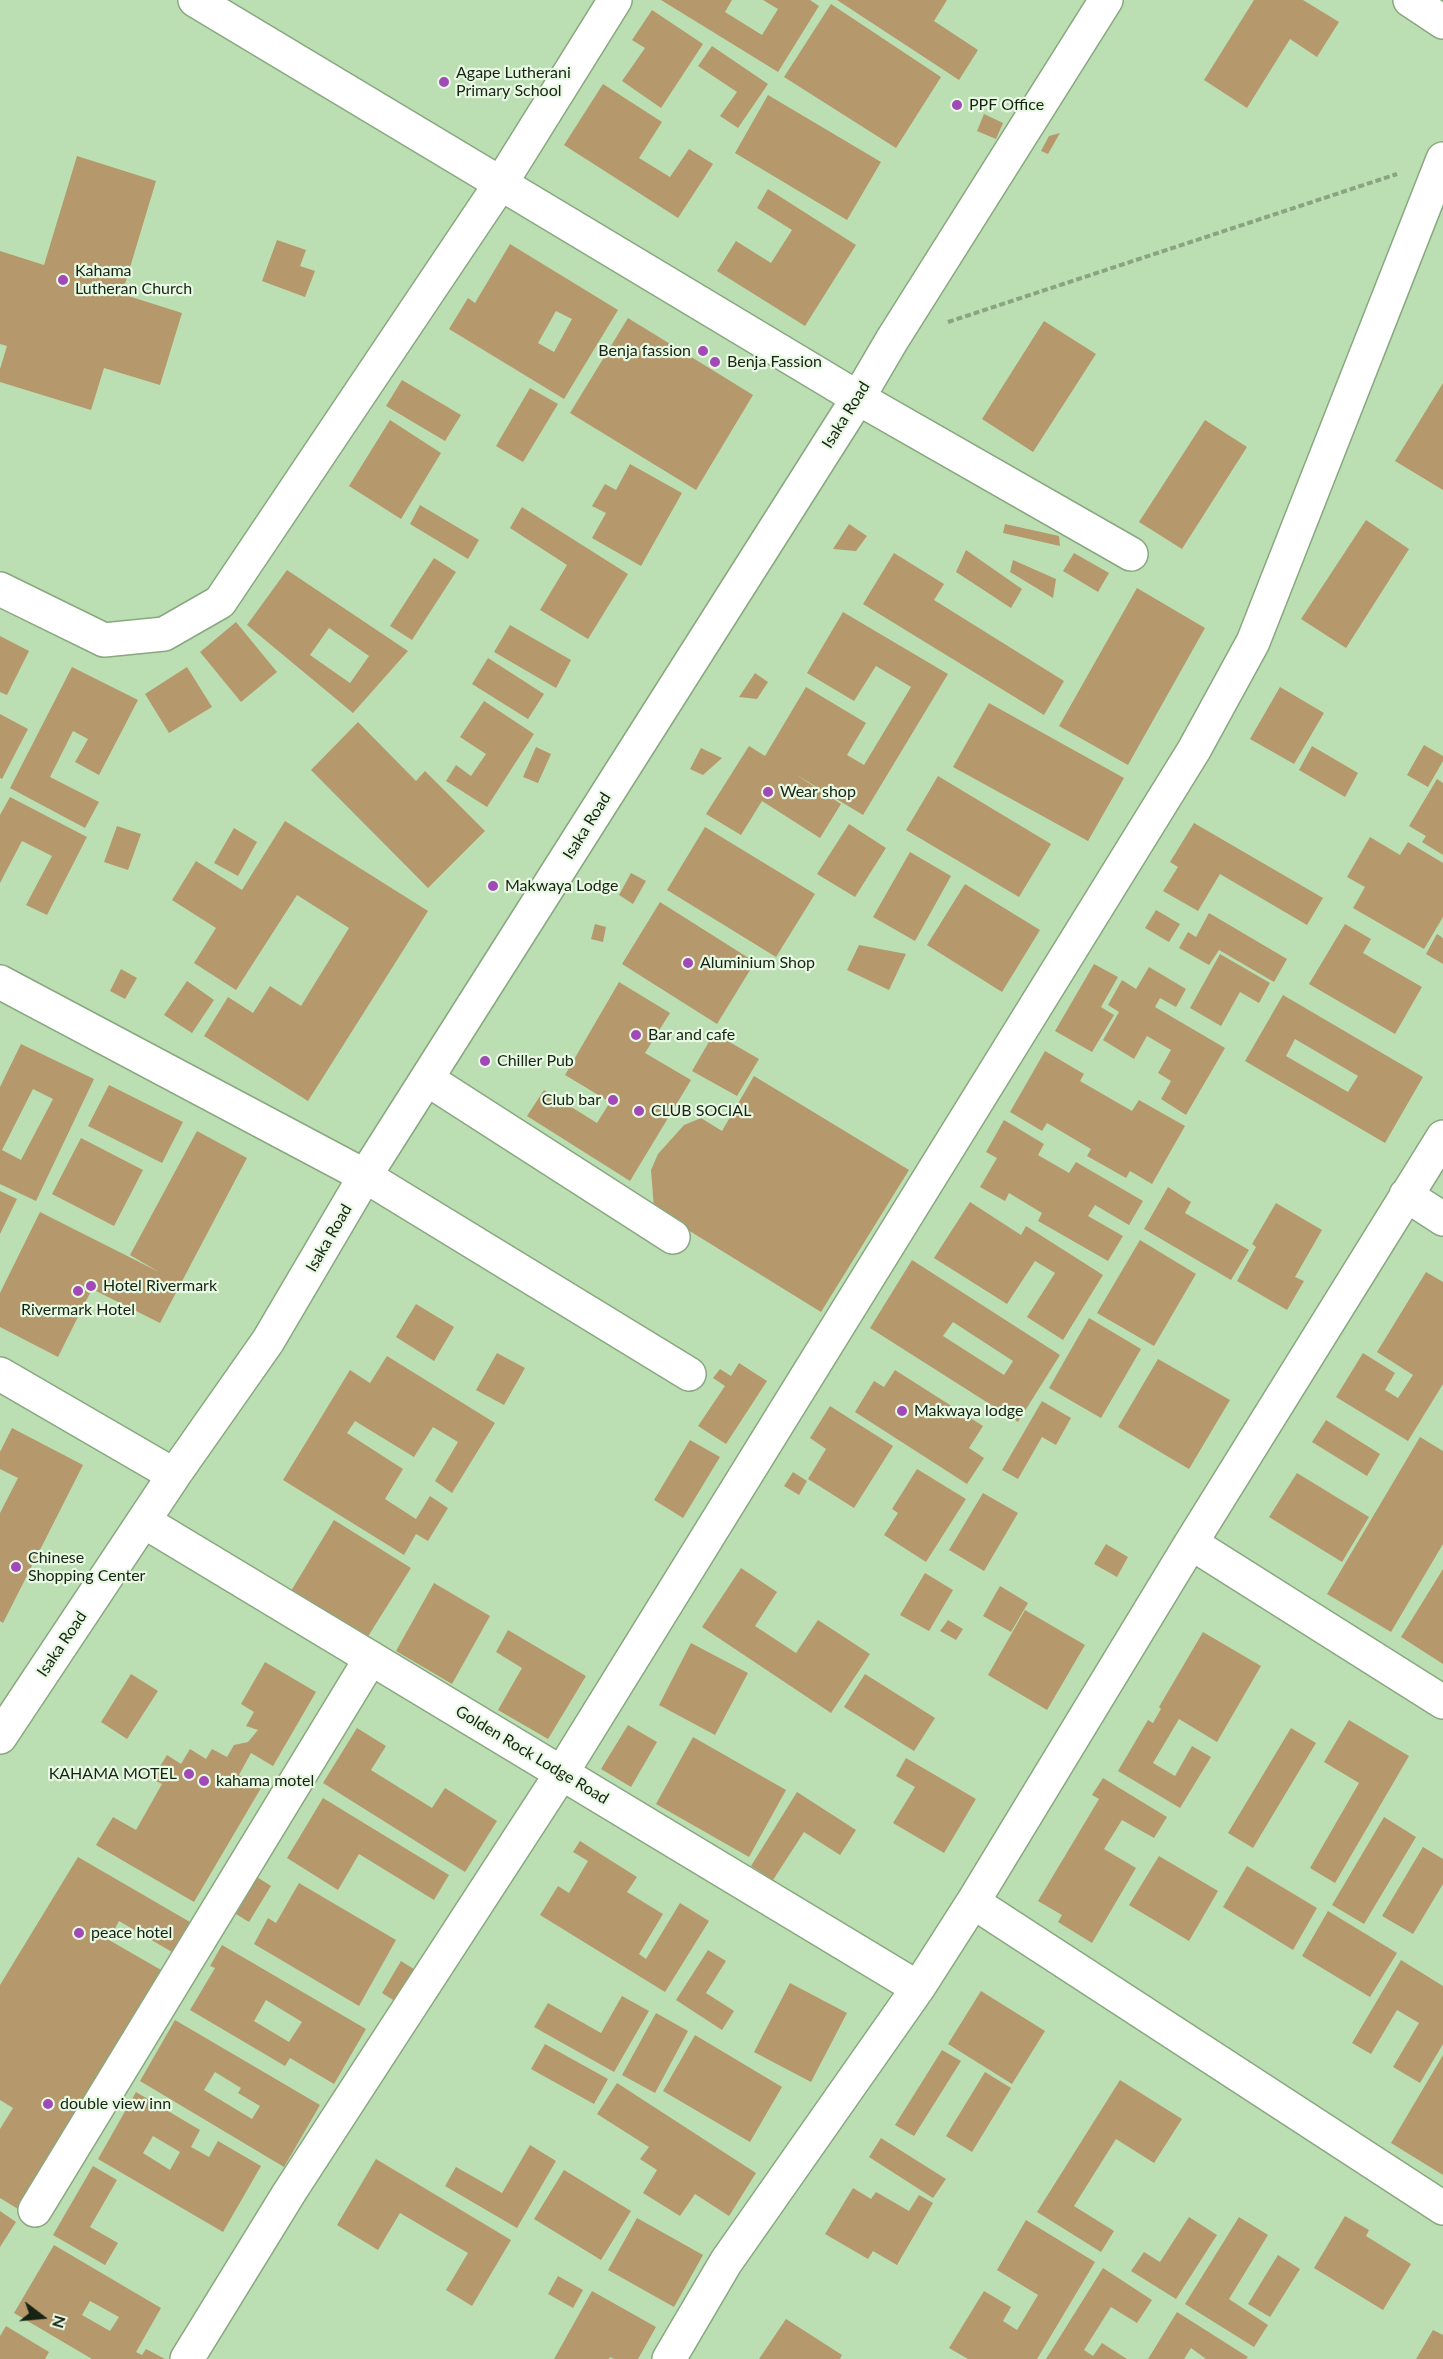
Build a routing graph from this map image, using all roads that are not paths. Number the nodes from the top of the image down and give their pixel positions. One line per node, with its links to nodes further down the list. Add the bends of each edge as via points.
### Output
1 (195, 0): 7 (street)
2 (615, 0): 7 (street)
3 (1106, 0): 8 (street, Isaka Road)
4 (1410, 0): 5 (street)
5 (1443, 22)
6 (1443, 159): 27 (street, via 1253,642 1194,750)
7 (501, 183): 8 (street); 10 (street, via 220,602 164,634 104,640)
8 (858, 398): 9 (street); 12 (street, Isaka Road)
9 (1131, 554)
10 (0, 590)
11 (0, 982): 14 (street)
12 (427, 1079): 14 (street, Isaka Road); 17 (street)
13 (1443, 1137): 15 (street)
14 (365, 1176): 19 (street); 20 (street, Isaka Road, via 268,1341)
15 (1406, 1195): 16 (street); 22 (street)
16 (1443, 1219)
17 (673, 1237)
18 (0, 1374): 20 (street)
19 (689, 1374)
20 (174, 1475): 21 (street, Isaka Road)
21 (145, 1522): 23 (street, Golden Rock Lodge Road); 24 (street, Isaka Road)
22 (1191, 1543): 25 (street); 28 (street)
23 (371, 1658): 27 (street, Golden Rock Lodge Road); 31 (street)
24 (12, 1694): 26 (street, Isaka Road)
25 (1443, 1702)
26 (0, 1737)
27 (561, 1773): 29 (street, Golden Rock Lodge Road); 32 (street, via 289,2193)
28 (973, 1902): 29 (street); 30 (street)
29 (918, 1988): 33 (street, via 726,2262)
30 (1443, 2208)
31 (35, 2210)
32 (187, 2359)
33 (669, 2359)

